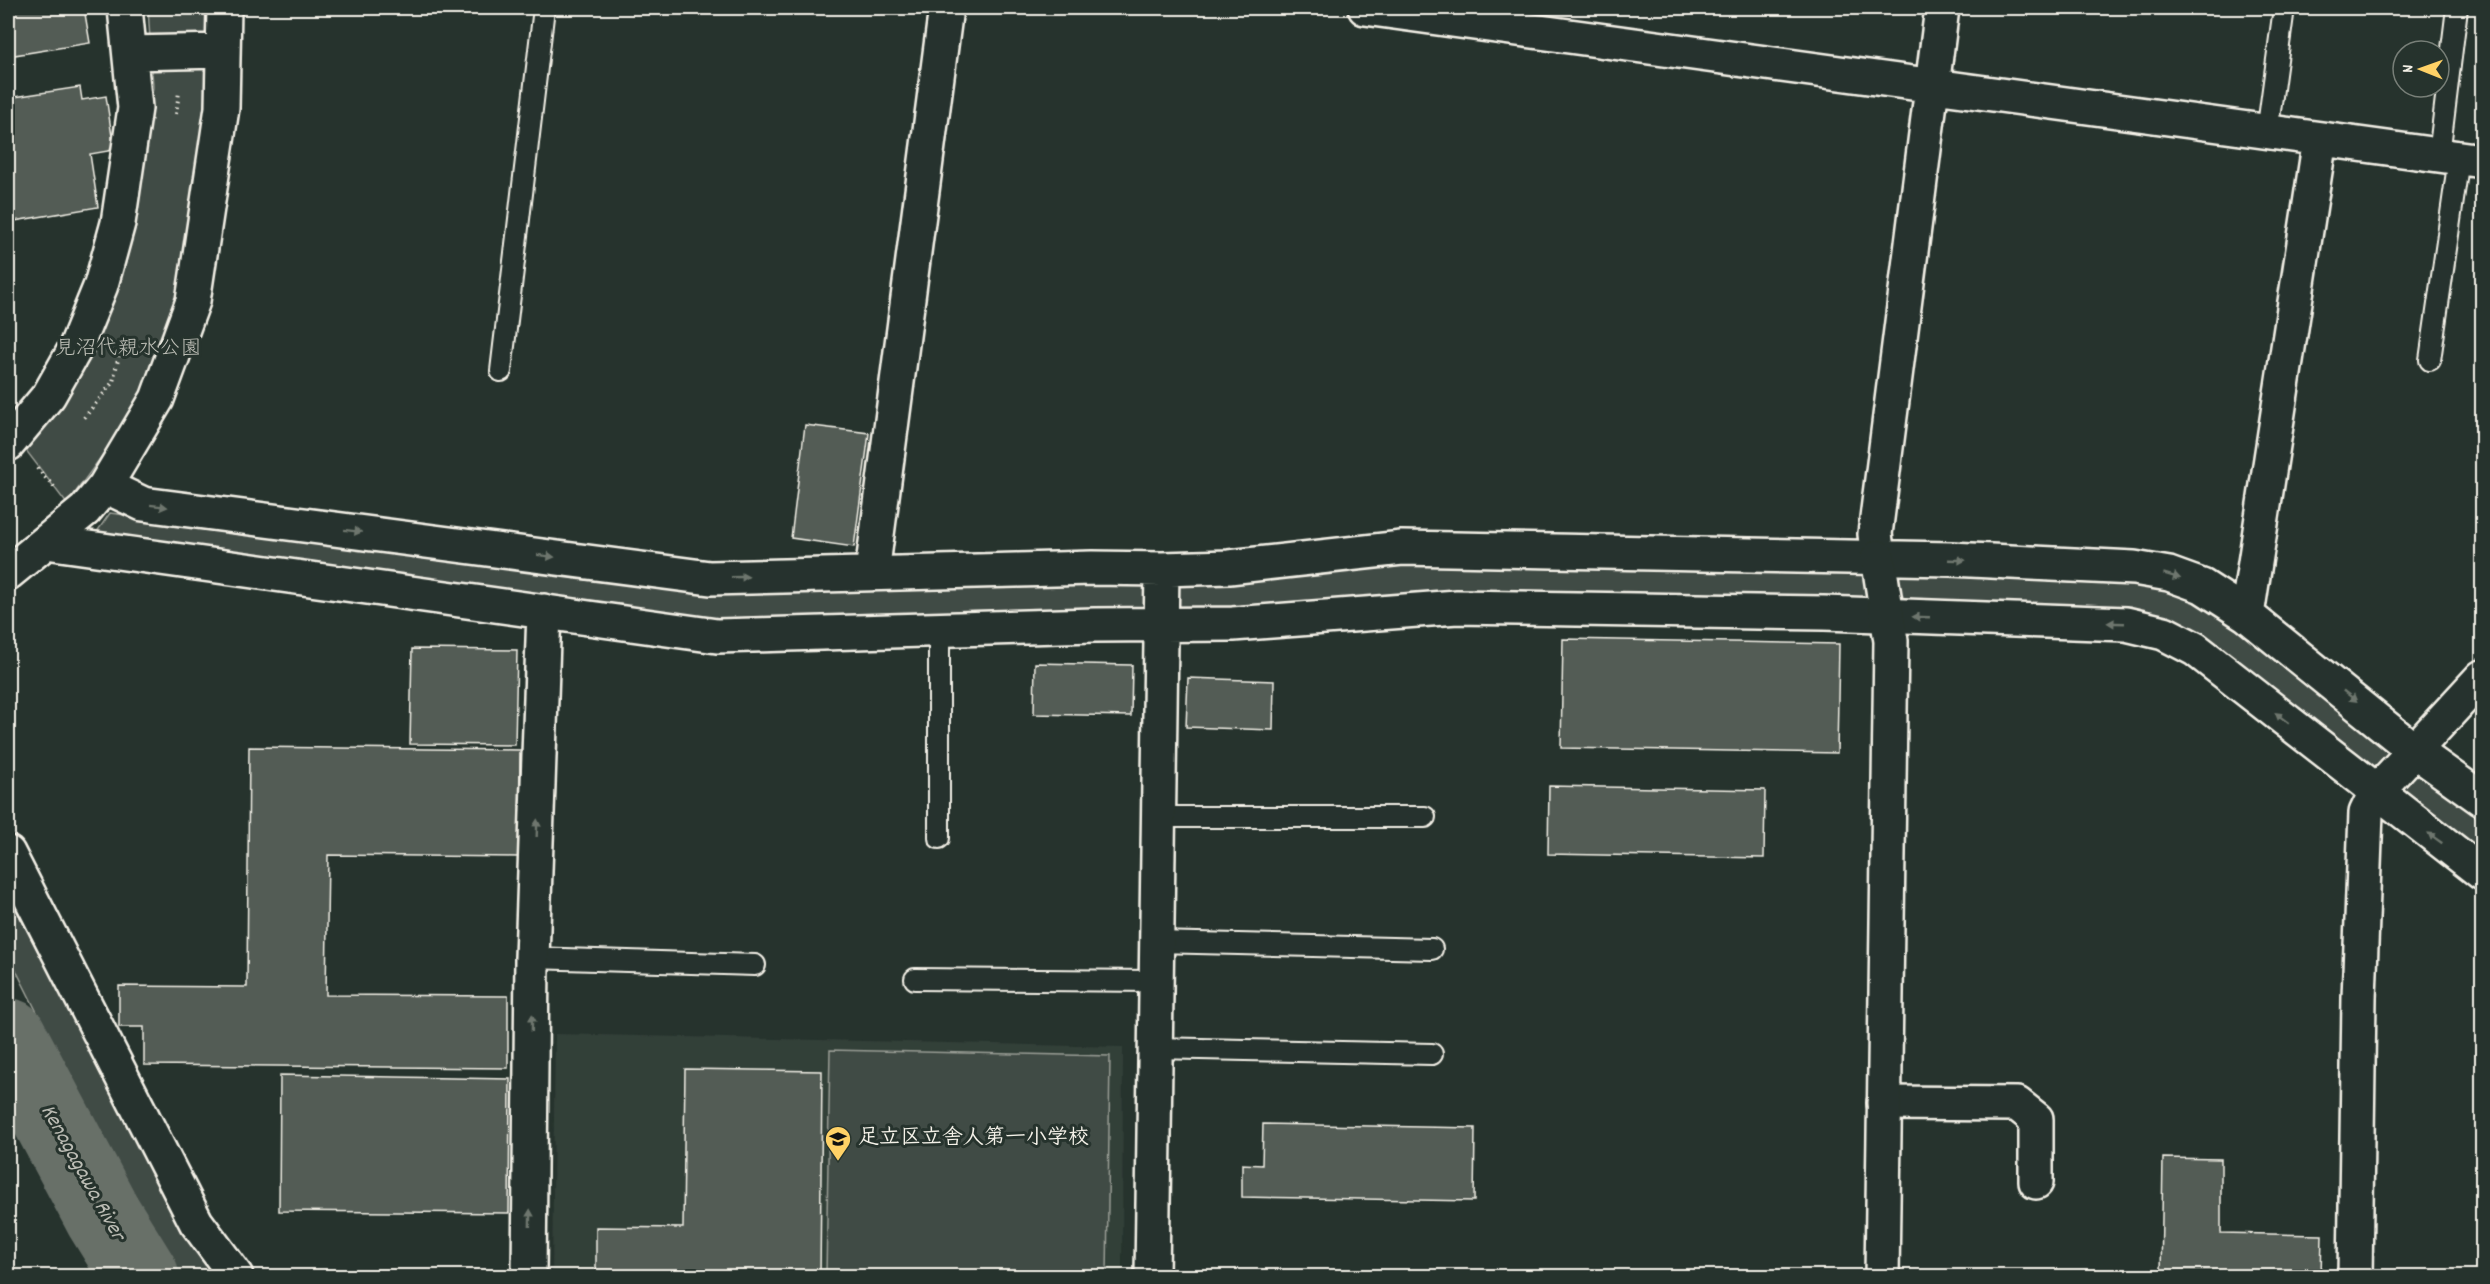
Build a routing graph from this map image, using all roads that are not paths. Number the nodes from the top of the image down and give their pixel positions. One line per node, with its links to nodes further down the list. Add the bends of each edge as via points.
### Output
1 (125, 8): 11 (street)
2 (224, 8): 10 (street)
3 (544, 8): 17 (lane)
4 (946, 8): 24 (street)
5 (1365, 8): 9 (street)
6 (1942, 8): 12 (street)
7 (2284, 8): 13 (lane)
8 (2457, 8): 15 (lane)
9 (1437, 12): 12 (street)
10 (223, 51): 11 (street); 19 (street, via 222,108 193,301 157,399)
11 (130, 53): 18 (street, via 135,108 118,223 101,285 75,349 49,395)
12 (1930, 86): 13 (street); 21 (street, via 1875,534)
13 (2267, 133): 14 (street)
14 (2320, 139): 15 (street); 26 (street)
15 (2460, 158): 16 (lane)
16 (2430, 360)
17 (501, 371)
18 (8, 444)
19 (105, 486): 20 (street, via 85,510); 24 (street, one-way to 24, via 143,504 710,578)
20 (46, 542): 23 (street); 25 (street)
21 (1878, 557): 22 (street, via 1401,548 1228,567); 26 (street, one-way to 26, via 2134,568 2169,574 2202,586); 27 (street)
22 (1162, 569): 24 (street); 28 (street)
23 (8, 573)
24 (872, 573)
25 (544, 611): 29 (street, via 717,636); 41 (street, one-way to 25)
26 (2247, 615): 31 (street, one-way to 31)
27 (1887, 616): 28 (street, via 1457,607); 32 (street, one-way to 27, via 2195,649 2164,633 2126,624); 47 (street, via 1891,641)
28 (1160, 626): 29 (street); 34 (street)
29 (939, 630): 36 (lane)
30 (2482, 677): 31 (street)
31 (2415, 751): 32 (street); 33 (street)
32 (2376, 792): 38 (street, one-way to 32); 53 (street, via 2366,813)
33 (2482, 799)
34 (1158, 817): 35 (lane); 39 (street)
35 (1425, 817)
36 (939, 838)
37 (8, 853): 49 (street, via 196,1222)
38 (2482, 873)
39 (1156, 942): 40 (lane); 44 (street)
40 (1432, 949)
41 (532, 958): 42 (lane); 50 (street, one-way to 41)
42 (755, 965)
43 (915, 979): 44 (lane)
44 (1155, 981): 45 (street)
45 (1155, 1048): 46 (lane); 51 (street)
46 (1432, 1054)
47 (1884, 1103): 48 (street, via 2017,1104 2036,1119); 52 (street)
48 (2036, 1182)
49 (236, 1276)
50 (530, 1276)
51 (1152, 1276)
52 (1882, 1276)
53 (2355, 1276)

